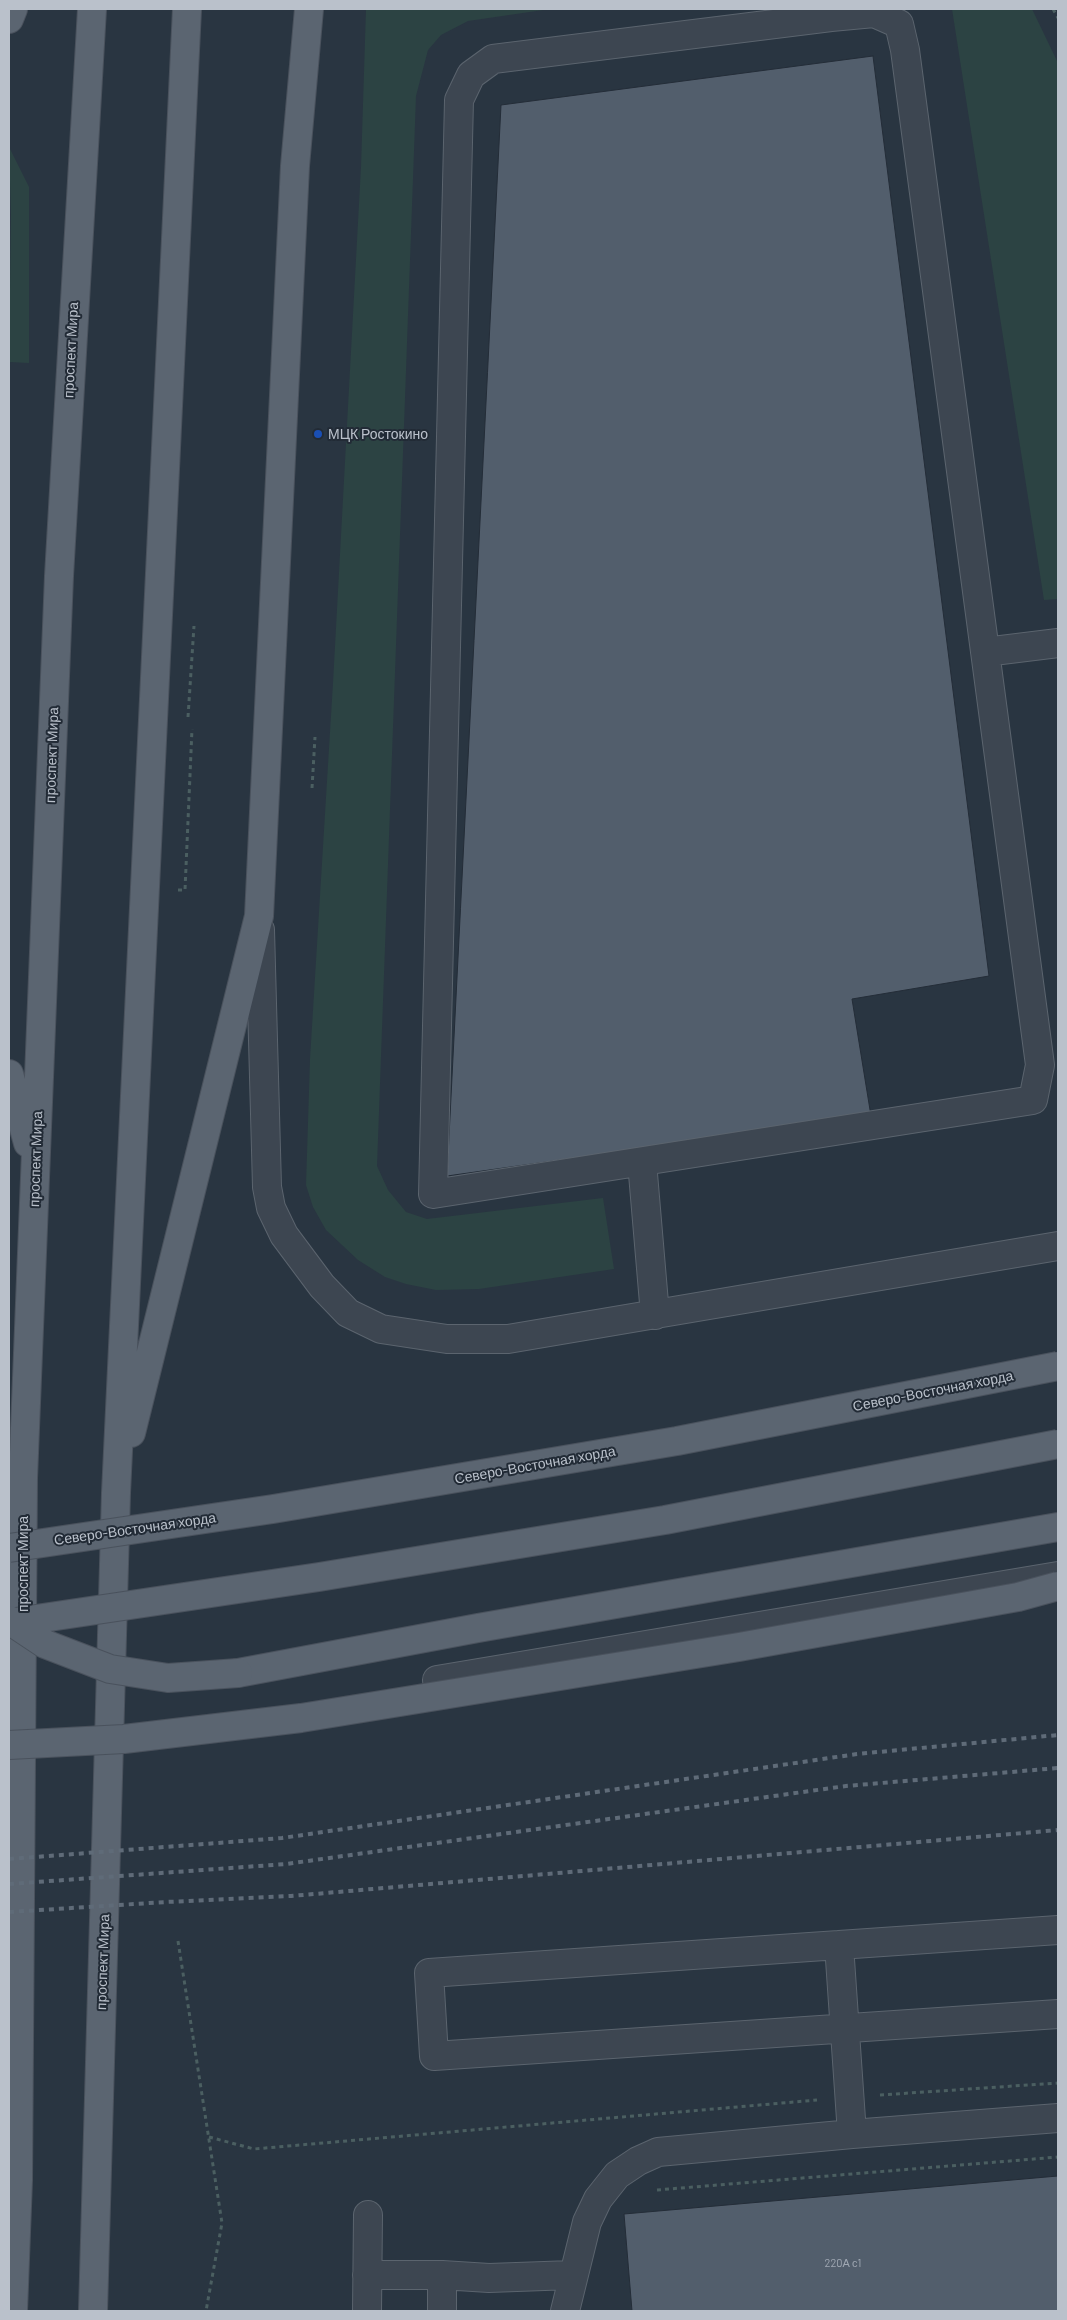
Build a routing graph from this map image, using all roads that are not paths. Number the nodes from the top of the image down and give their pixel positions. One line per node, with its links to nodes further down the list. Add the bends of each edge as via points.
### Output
1 (13, 9): 6 (main road)
2 (92, 9): 12 (main road, проспект Мира, via 59,576)
3 (187, 9): 17 (main road, проспект Мира)
4 (309, 9): 9 (main road, проспект Мира, via 294,166)
5 (830, 13): 8 (street, via 874,13 899,24); 11 (street, via 493,59 471,75 460,100 433,1194)
6 (9, 19)
7 (1058, 643): 8 (street)
8 (985, 652): 11 (street, via 1040,1065 1033,1100)
9 (259, 916): 14 (street, via 267,1187 271,1208 302,1262 348,1313 381,1329 447,1339 508,1339); 17 (main road, проспект Мира)
10 (9, 1074): 12 (main road)
11 (642, 1162): 14 (street)
12 (36, 1171): 31 (main road, проспект Мира, via 23,1478)
13 (1058, 1246): 14 (street)
14 (655, 1315)
15 (1058, 1366): 19 (main road, Северо-Восточная хорда, bridge, via 677,1441 273,1509)
16 (1058, 1444): 22 (main road, bridge, via 665,1520 310,1578)
17 (116, 1493): 37 (main road, проспект Мира)
18 (1058, 1527): 22 (main road, bridge, via 238,1673 168,1678 110,1669 45,1644)
19 (9, 1548)
20 (1058, 1576): 23 (street)
21 (1058, 1586): 24 (main road, bridge, via 1018,1597 739,1647 301,1718 124,1739)
22 (9, 1621)
23 (437, 1680)
24 (9, 1745)
25 (1058, 1930): 26 (street)
26 (839, 1945): 28 (street); 28 (street, via 429,1973 434,2056)
27 (1058, 2014): 28 (street)
28 (845, 2028): 30 (street)
29 (1058, 2118): 30 (street)
30 (852, 2134): 35 (street, via 658,2152 638,2160 617,2175 598,2198 587,2222)
31 (13, 2180): 36 (main road, проспект Мира)
32 (368, 2215): 33 (street)
33 (367, 2275): 34 (street); 38 (street)
34 (442, 2275): 35 (street, via 489,2278); 39 (street)
35 (572, 2275): 40 (street)
36 (13, 2311)
37 (93, 2311)
38 (367, 2311)
39 (442, 2311)
40 (565, 2311)

